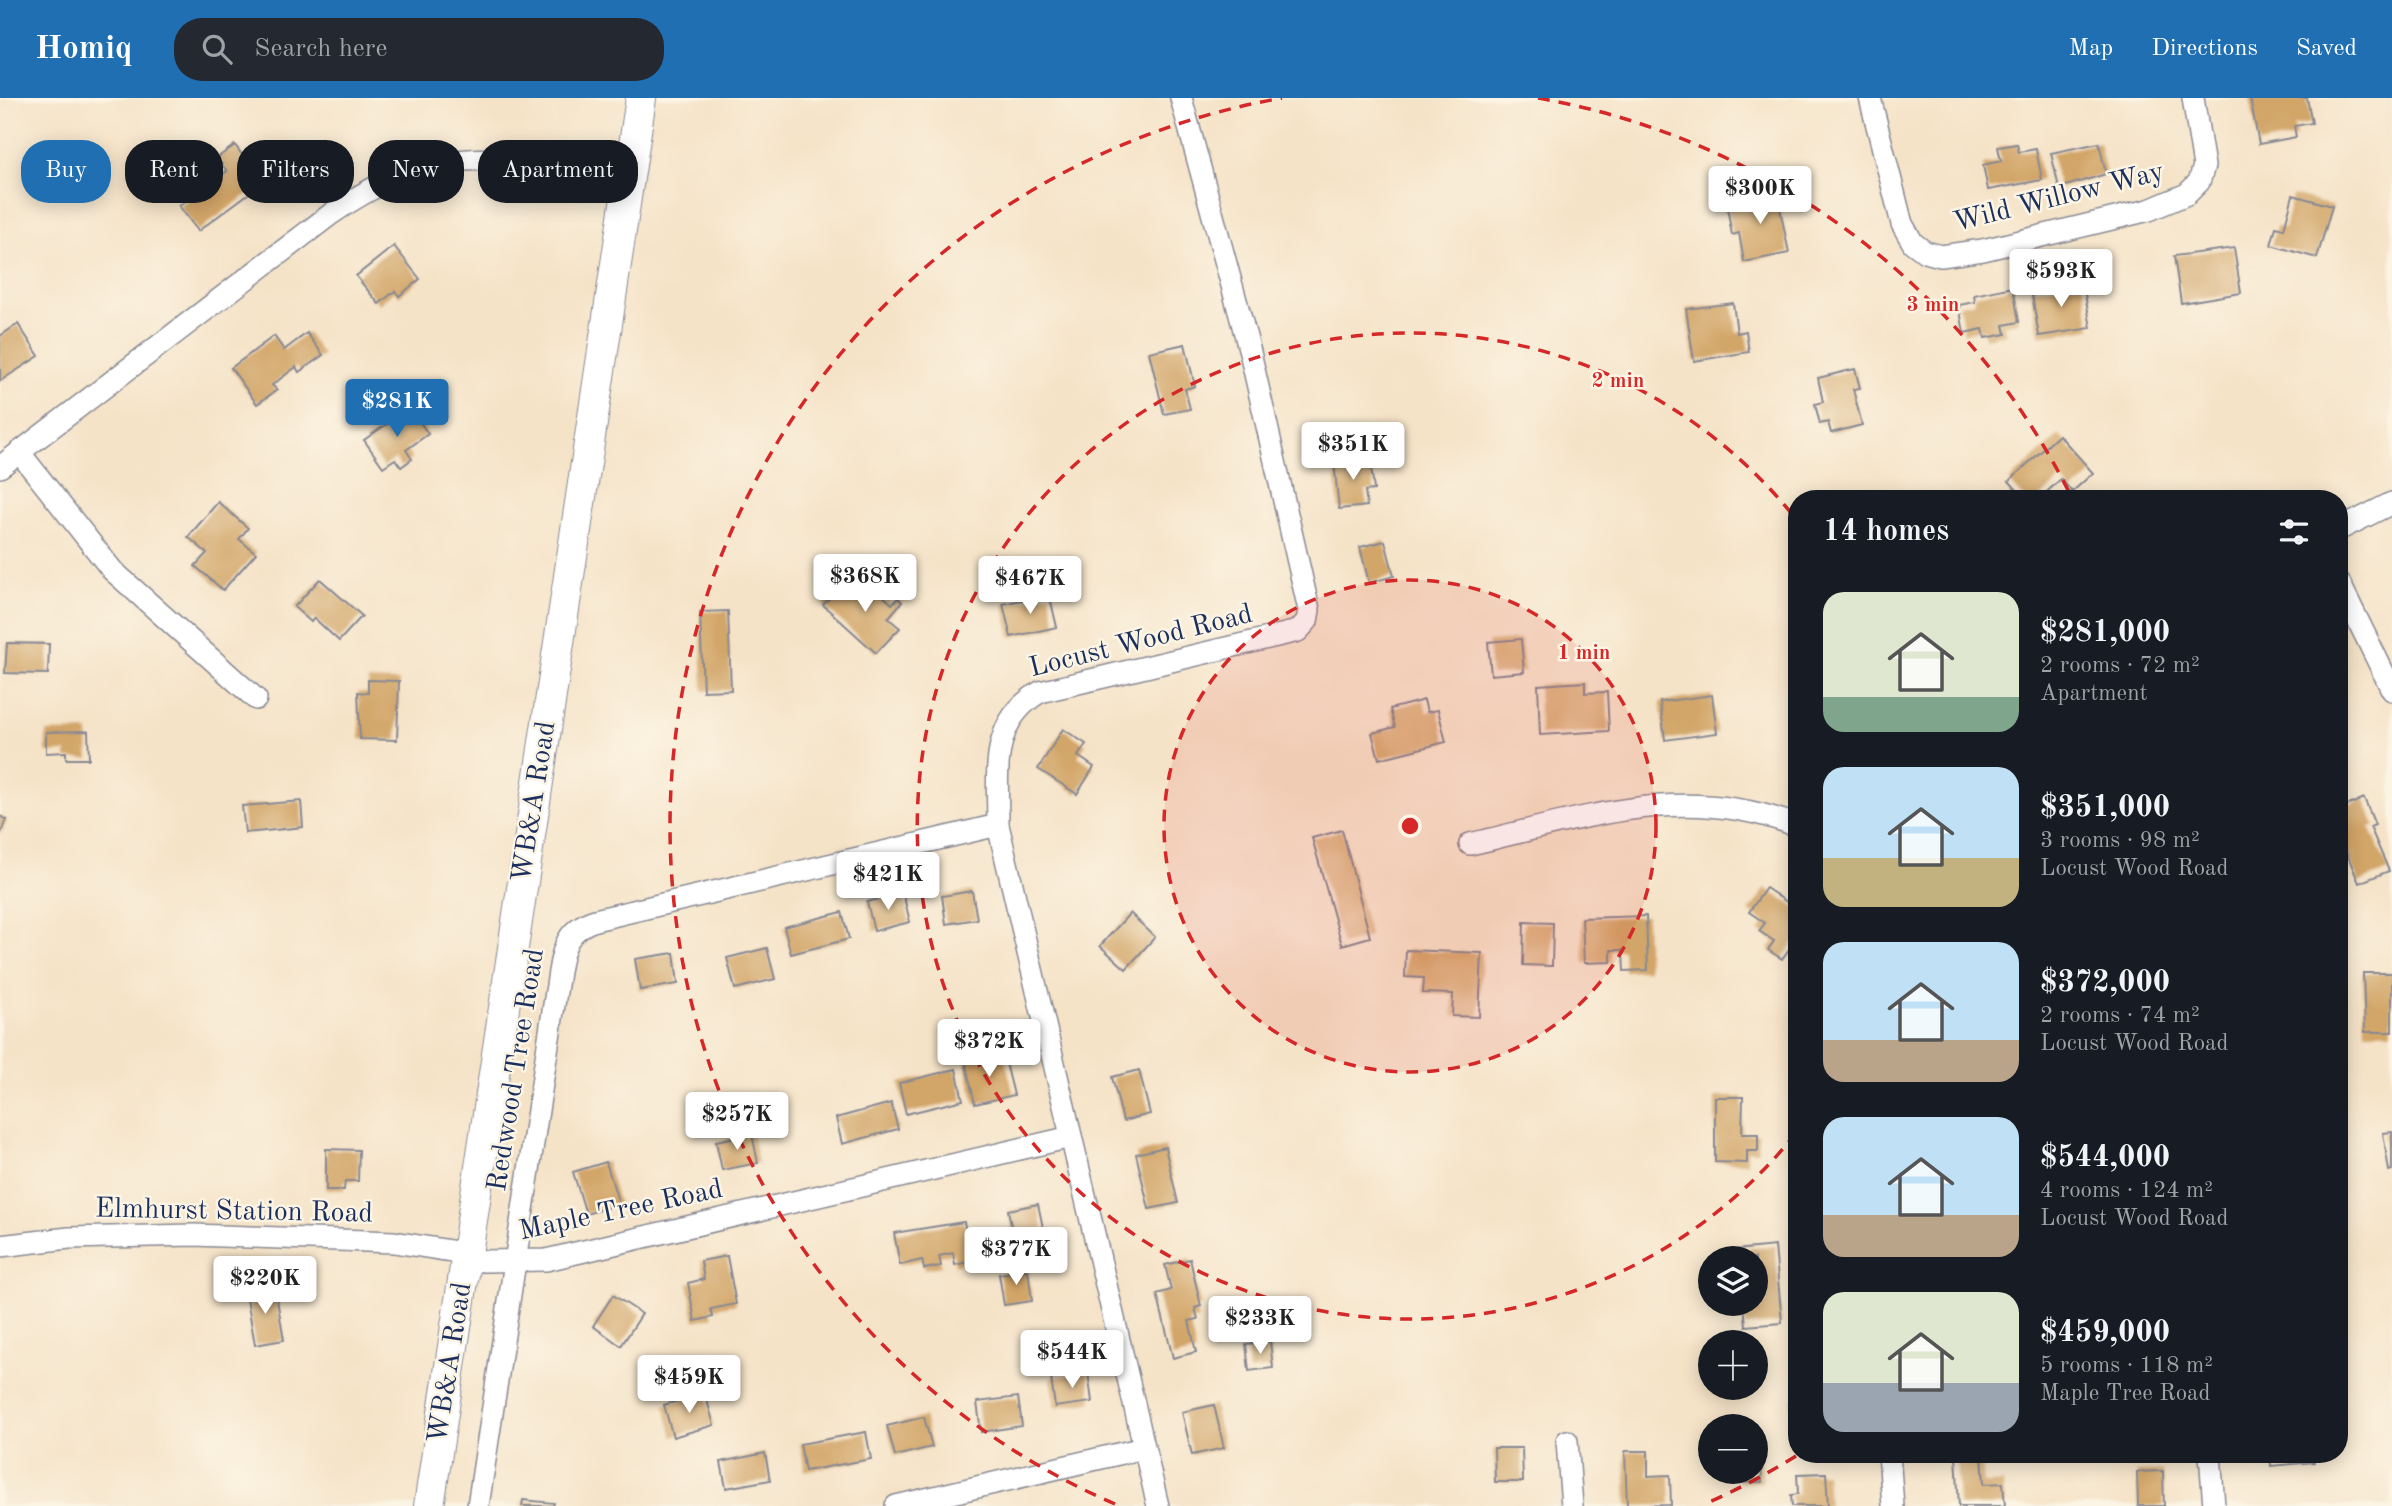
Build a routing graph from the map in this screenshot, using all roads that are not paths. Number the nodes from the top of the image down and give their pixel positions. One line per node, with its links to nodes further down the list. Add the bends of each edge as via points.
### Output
1 (641, 98): 5 (street, WB&A Road)
2 (1181, 98): 16 (street, Locust Wood Road, via 1250,352 1309,610 1307,621 1298,631 1076,682 1024,701 1002,735)
3 (1870, 98): 4 (street, Wild Willow Way, via 1902,224 1913,243 1941,256 2149,209 2187,194 2199,181 2204,166)
4 (2193, 98)
5 (635, 140)
6 (478, 158): 8 (street, via 447,160 388,178 331,214)
7 (625, 203): 20 (street, WB&A Road)
8 (19, 452): 9 (street); 14 (street, via 112,570)
9 (0, 467)
10 (2392, 503): 11 (street)
11 (2348, 525)
12 (2348, 600): 13 (street)
13 (2392, 690)
14 (256, 699)
15 (1788, 824): 17 (street, via 1722,807 1643,805)
16 (999, 825): 18 (street, Locust Wood Road); 21 (street, Redwood Tree Road, via 595,920 569,934 559,972)
17 (1469, 844)
18 (1072, 1137): 21 (street, Maple Tree Road, via 545,1260); 23 (street, Locust Wood Road)
19 (0, 1246): 20 (street, Elmhurst Station Road, via 69,1238 193,1235 394,1242)
20 (467, 1256): 21 (street, Maple Tree Road); 26 (street, WB&A Road)
21 (514, 1262): 27 (street, Redwood Tree Road)
22 (1567, 1441): 30 (street)
23 (1144, 1448): 28 (street); 29 (street, Locust Wood Road)
24 (1890, 1463): 31 (street)
25 (2211, 1463): 32 (street)
26 (429, 1506)
27 (478, 1506)
28 (896, 1506)
29 (1158, 1506)
30 (1572, 1506)
31 (1893, 1506)
32 (2214, 1506)

